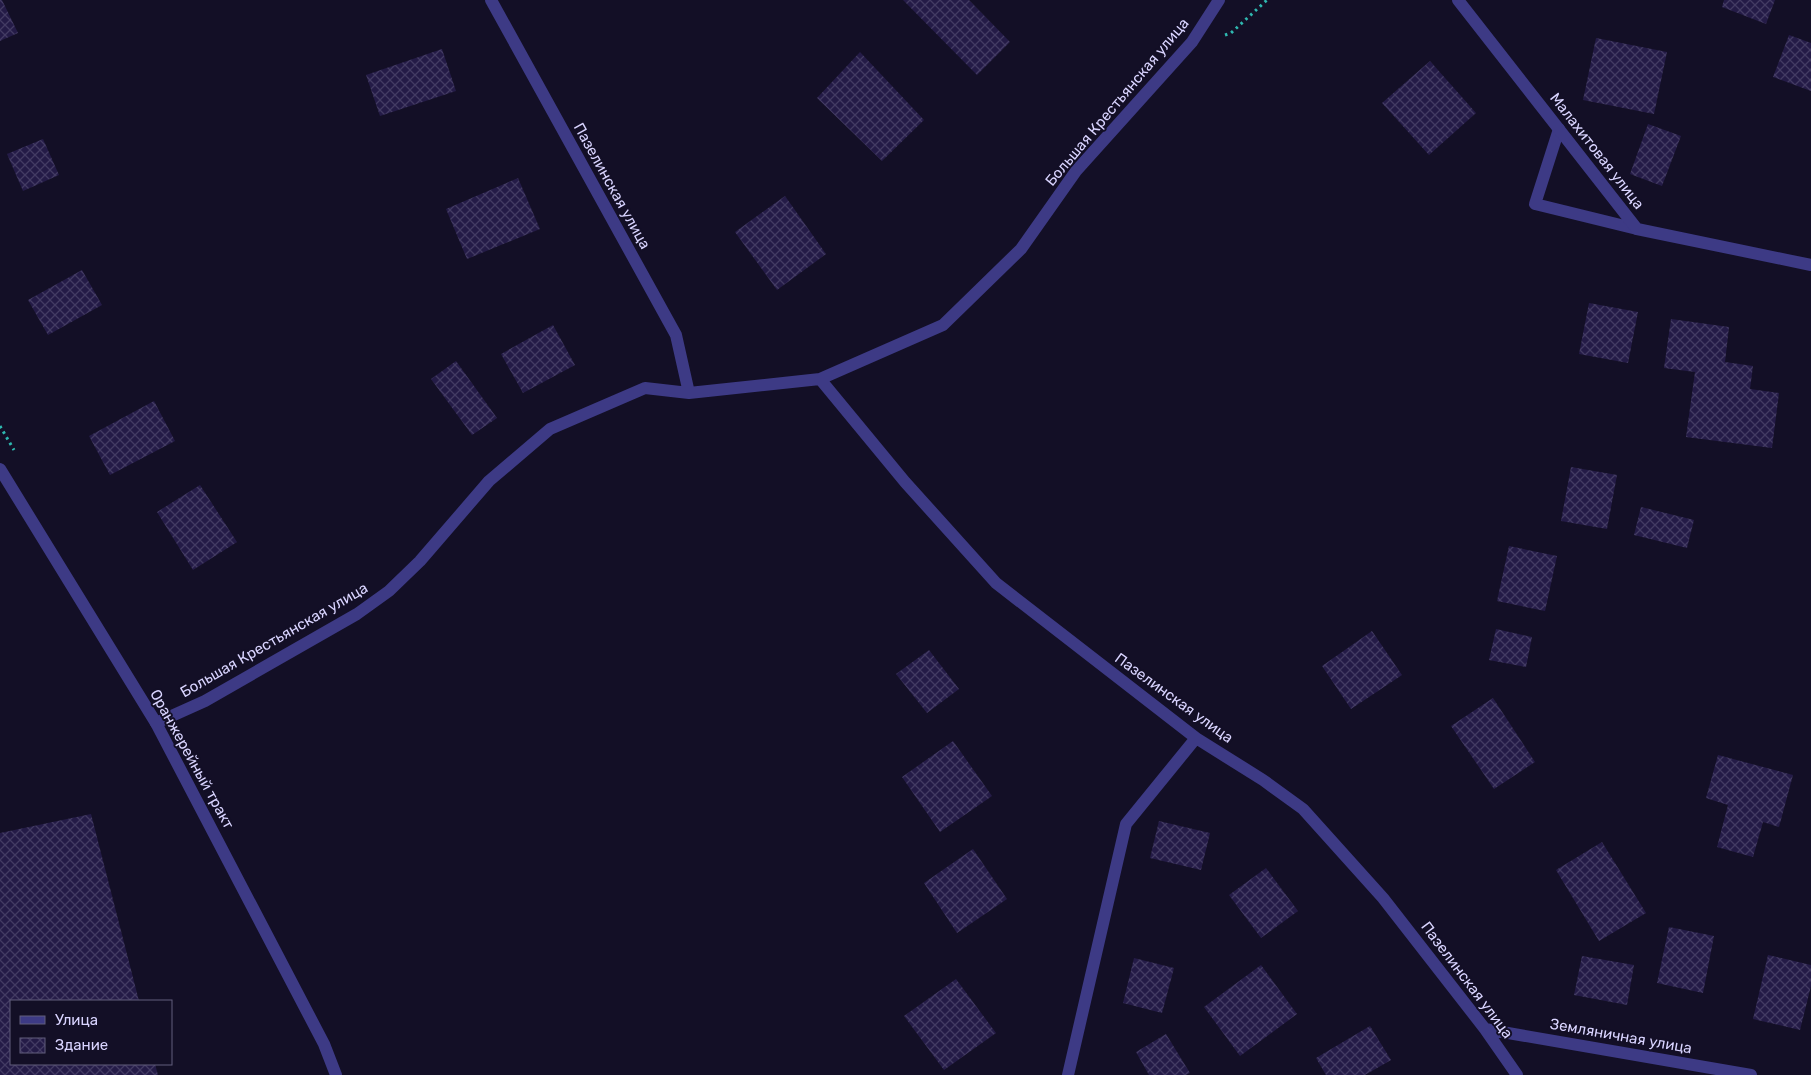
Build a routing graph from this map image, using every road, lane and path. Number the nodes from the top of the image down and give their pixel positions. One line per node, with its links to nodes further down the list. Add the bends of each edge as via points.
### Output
1 (491, 0): 8 (street, Пазелинская улица, via 676,335)
2 (1219, 0): 7 (street, Большая Крестьянская улица, via 1192,42 1076,171 1021,249 943,325)
3 (1458, 0): 4 (street, Малахитовая улица)
4 (1558, 129): 5 (street, Малахитовая улица); 5 (street, via 1535,204)
5 (1637, 229): 6 (street, Малахитовая улица)
6 (1811, 265)
7 (820, 379): 8 (street, Большая Крестьянская улица); 11 (street, Пазелинская улица, via 905,482 996,583)
8 (689, 393): 10 (street, Большая Крестьянская улица, via 646,388 550,429 490,481 388,591 357,614 205,701)
9 (0, 469): 10 (street, Оранжерейный тракт)
10 (156, 723): 13 (street, Оранжерейный тракт, via 324,1044)
11 (1196, 738): 12 (street, Пазелинская улица, via 1303,809 1384,898); 14 (street, via 1126,824)
12 (1485, 1029): 15 (street, Пазелинская улица); 16 (street, Земляничная улица)
13 (336, 1075)
14 (1068, 1075)
15 (1517, 1075)
16 (1751, 1075)

